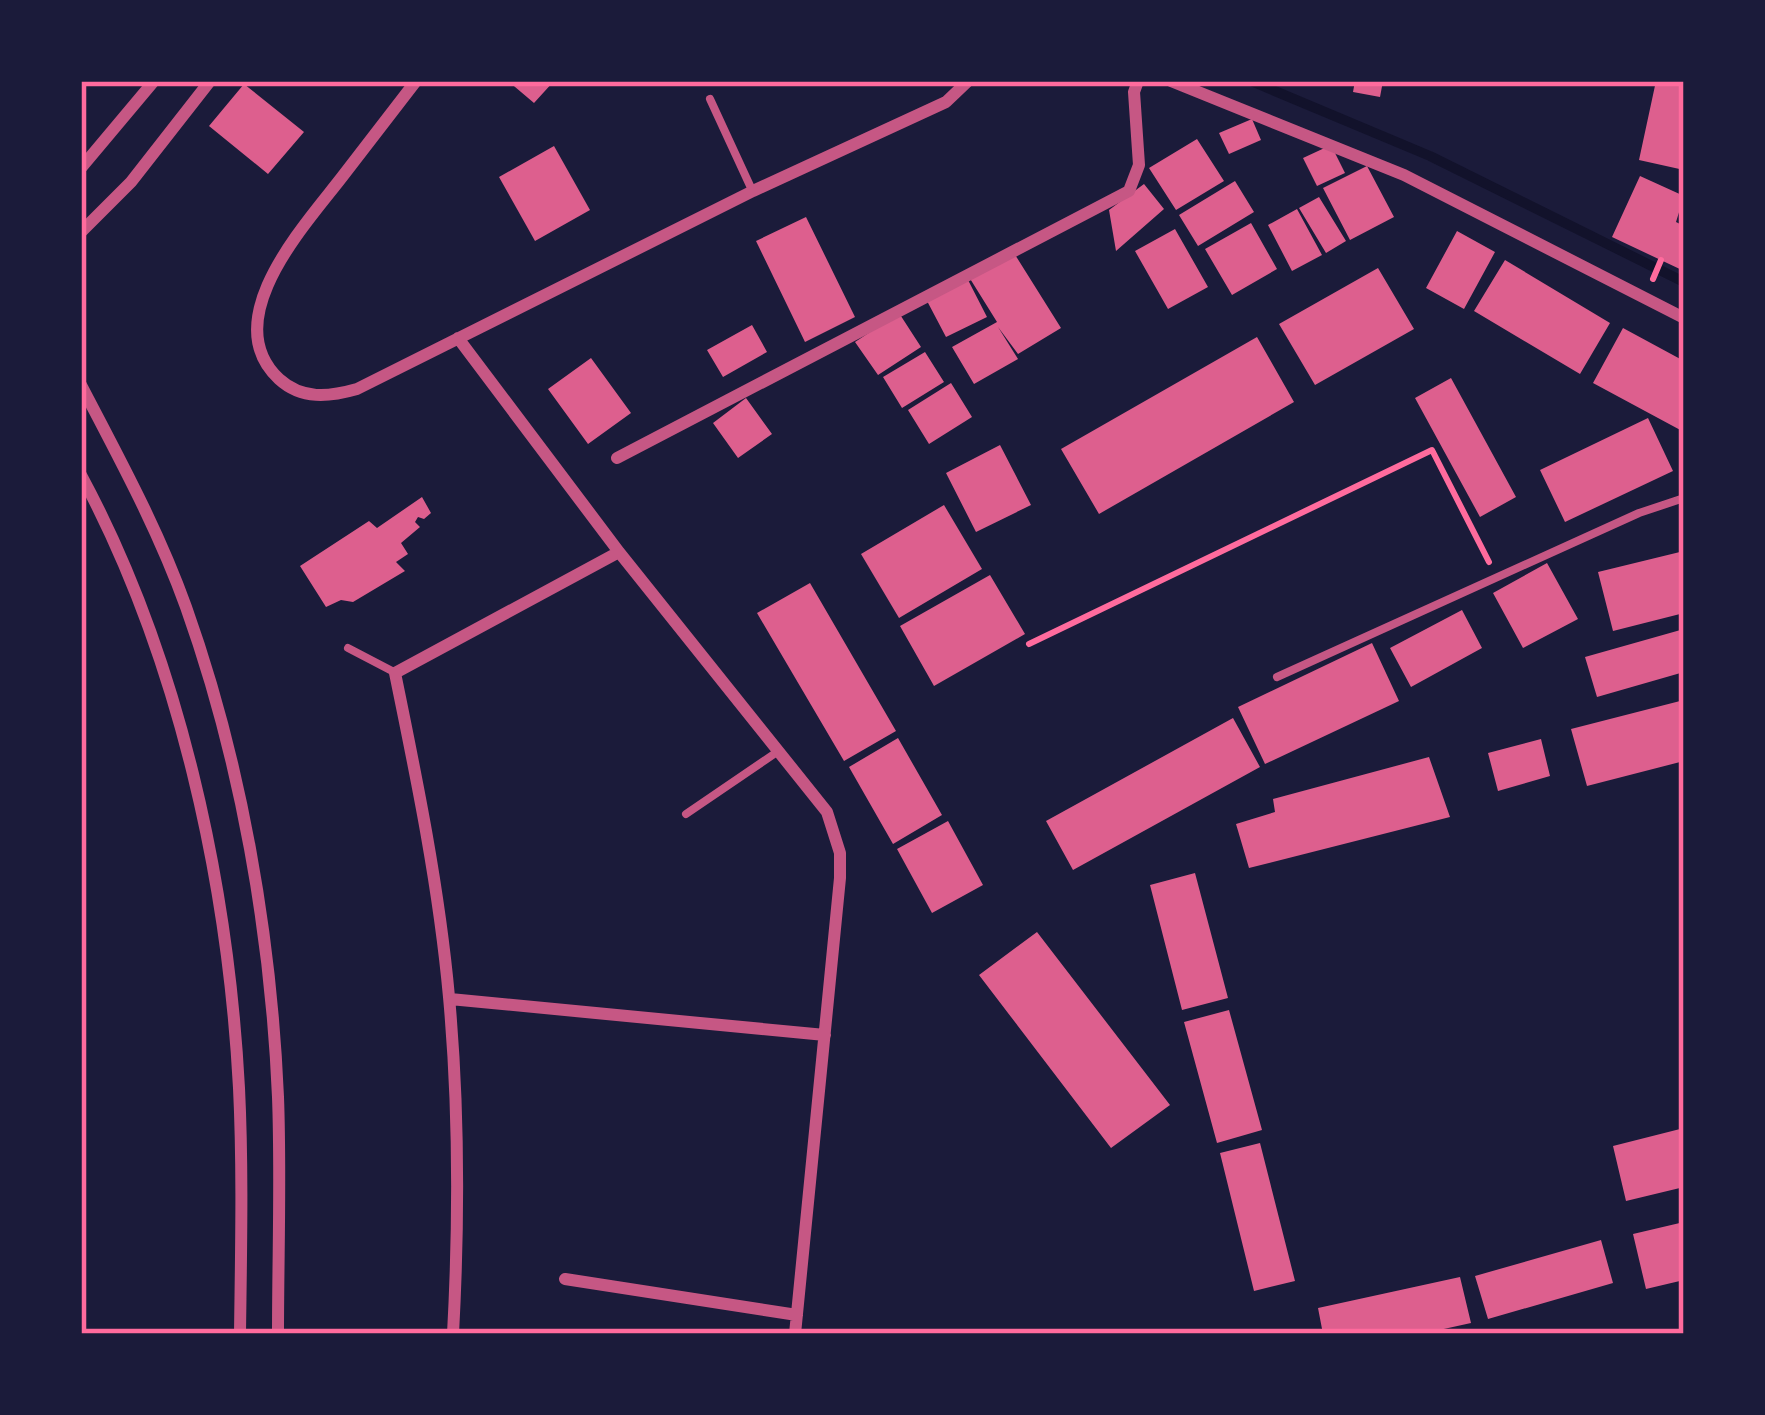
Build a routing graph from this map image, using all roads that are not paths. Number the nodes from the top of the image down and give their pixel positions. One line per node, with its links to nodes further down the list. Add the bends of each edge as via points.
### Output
1 (154, 81): 8 (street)
2 (210, 81): 10 (street)
3 (416, 81): 12 (street, via 289,246 257,325 272,372 310,395 357,388)
4 (968, 81): 9 (street, via 946,102)
5 (1138, 81): 14 (street, via 1139,165 1129,191)
6 (1171, 81): 11 (street, via 1404,176)
7 (710, 99): 9 (lane)
8 (81, 168)
9 (753, 191): 12 (street)
10 (81, 232)
11 (1684, 318)
12 (458, 338): 17 (street)
13 (81, 385): 28 (street, via 164,552 228,754 275,1043)
14 (617, 458)
15 (81, 475): 27 (street, via 158,655 214,869 239,1088)
16 (1684, 498): 20 (lane)
17 (620, 552): 19 (street); 21 (street)
18 (348, 648): 19 (lane)
19 (395, 673): 23 (street)
20 (1277, 677)
21 (777, 752): 22 (lane); 24 (street, via 827,812 840,854)
22 (686, 814)
23 (450, 999): 24 (street); 29 (street)
24 (825, 1035): 26 (street)
25 (566, 1280): 26 (street)
26 (797, 1315): 30 (street)
27 (240, 1334)
28 (278, 1334)
29 (453, 1334)
30 (795, 1334)

